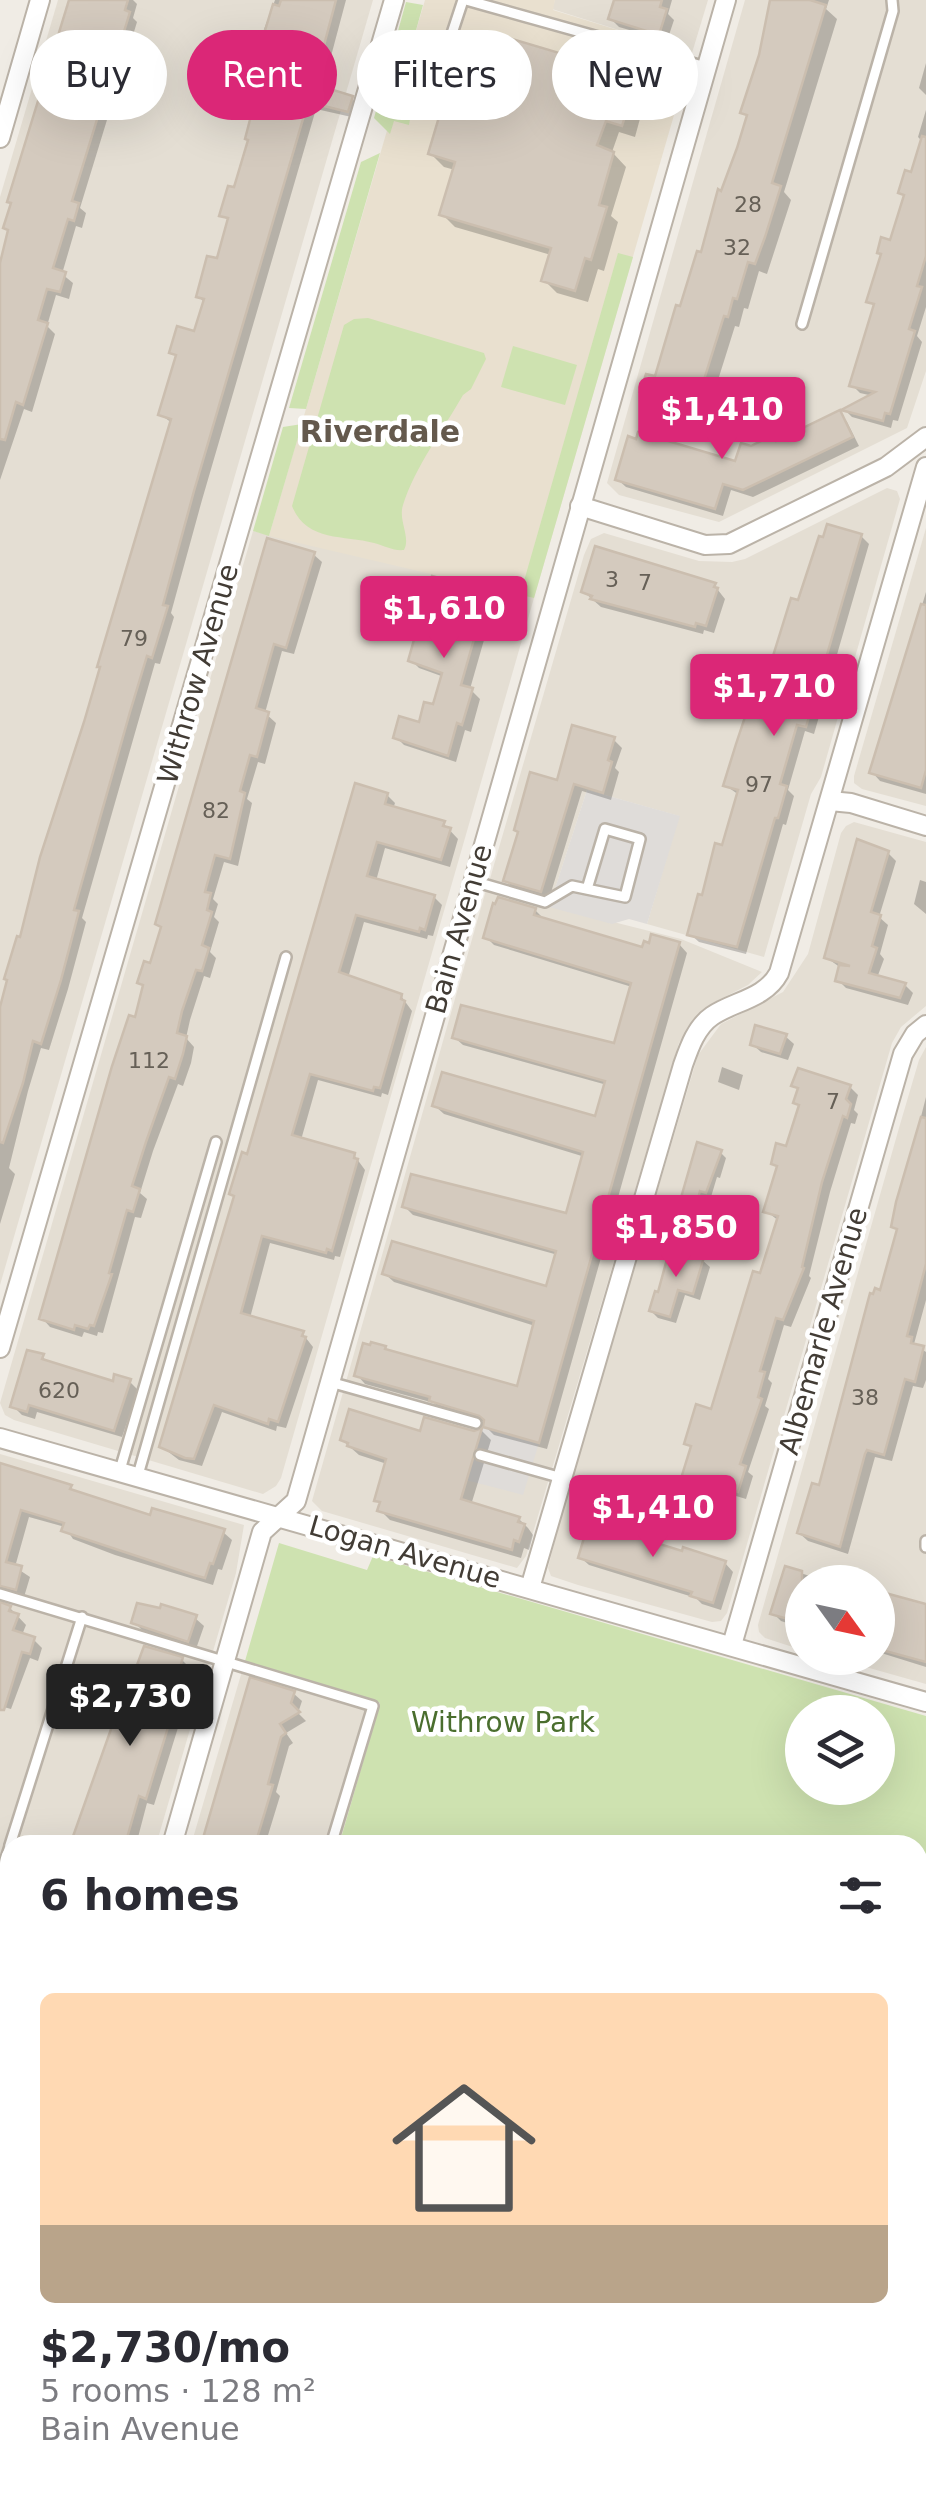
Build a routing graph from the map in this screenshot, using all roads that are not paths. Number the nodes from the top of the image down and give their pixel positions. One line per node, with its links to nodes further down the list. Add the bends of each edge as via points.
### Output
1 (40, 0): 8 (street)
2 (394, 0): 20 (street, Withrow Avenue)
3 (464, 0): 6 (lane); 7 (lane)
4 (726, 0): 7 (street, Bain Avenue)
5 (892, 0): 9 (lane)
6 (454, 30)
7 (706, 66): 12 (street, Bain Avenue)
8 (0, 138)
9 (802, 324)
10 (926, 437): 12 (street, via 886,466 729,544 704,544)
11 (926, 467): 13 (street)
12 (580, 506): 15 (street, Bain Avenue)
13 (830, 801): 14 (street); 26 (street, via 775,980 707,1020 691,1044)
14 (926, 826)
15 (473, 881): 16 (lane, via 545,902 572,886); 21 (street, Bain Avenue)
16 (587, 889): 16 (lane, via 624,897 640,839 605,828)
17 (286, 957): 25 (lane)
18 (926, 1025): 31 (street, Albemarle Avenue, via 902,1054)
19 (216, 1142): 25 (lane)
20 (0, 1348)
21 (330, 1382): 22 (lane); 27 (street, Bain Avenue, via 296,1502)
22 (476, 1422)
23 (0, 1438): 25 (street, Logan Avenue)
24 (480, 1455): 26 (lane)
25 (129, 1473): 27 (street, Logan Avenue)
26 (562, 1478): 28 (street)
27 (280, 1516): 28 (street, Logan Avenue); 32 (street, Bain Avenue, via 262,1532)
28 (530, 1588): 31 (street, Logan Avenue)
29 (0, 1594): 30 (lane)
30 (82, 1617): 32 (lane); 34 (lane)
31 (732, 1645): 33 (street, Logan Avenue)
32 (225, 1662): 35 (street, Bain Avenue); 36 (lane, via 373,1706)
33 (926, 1702)
34 (13, 1835)
35 (175, 1835)
36 (334, 1835)

